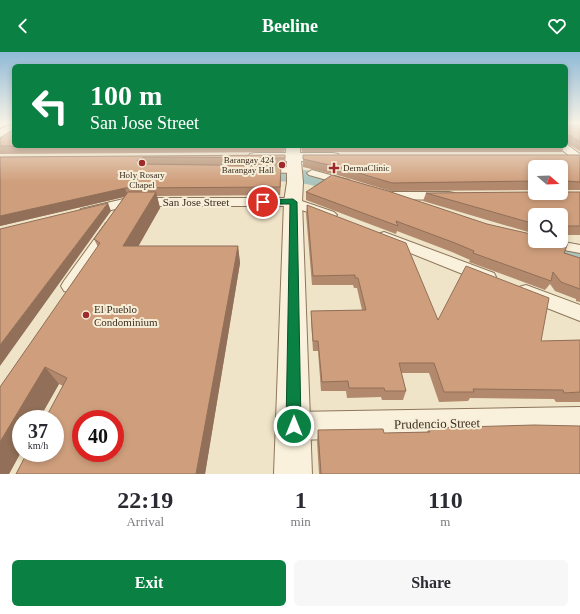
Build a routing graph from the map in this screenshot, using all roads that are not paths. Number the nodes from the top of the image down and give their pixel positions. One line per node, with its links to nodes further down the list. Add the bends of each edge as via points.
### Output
1 (558, 151): 4 (street)
2 (244, 157): 6 (street)
3 (349, 157): 6 (street)
4 (579, 157)
5 (255, 170): 6 (street)
6 (297, 171): 7 (street); 11 (street, San Jose Street); 14 (street, San Jose Street); 21 (street)
7 (356, 186)
8 (378, 192): 9 (street)
9 (393, 196): 10 (street); 12 (street)
10 (463, 196)
11 (128, 202): 13 (street, San Jose Street); 18 (street)
12 (428, 208)
13 (75, 215)
14 (345, 222)
15 (367, 230): 19 (street)
16 (568, 247): 17 (street)
17 (580, 249)
18 (62, 299)
19 (580, 313)
20 (580, 420): 21 (street, Prudencio Street)
21 (294, 426): 22 (street)
22 (293, 474)

